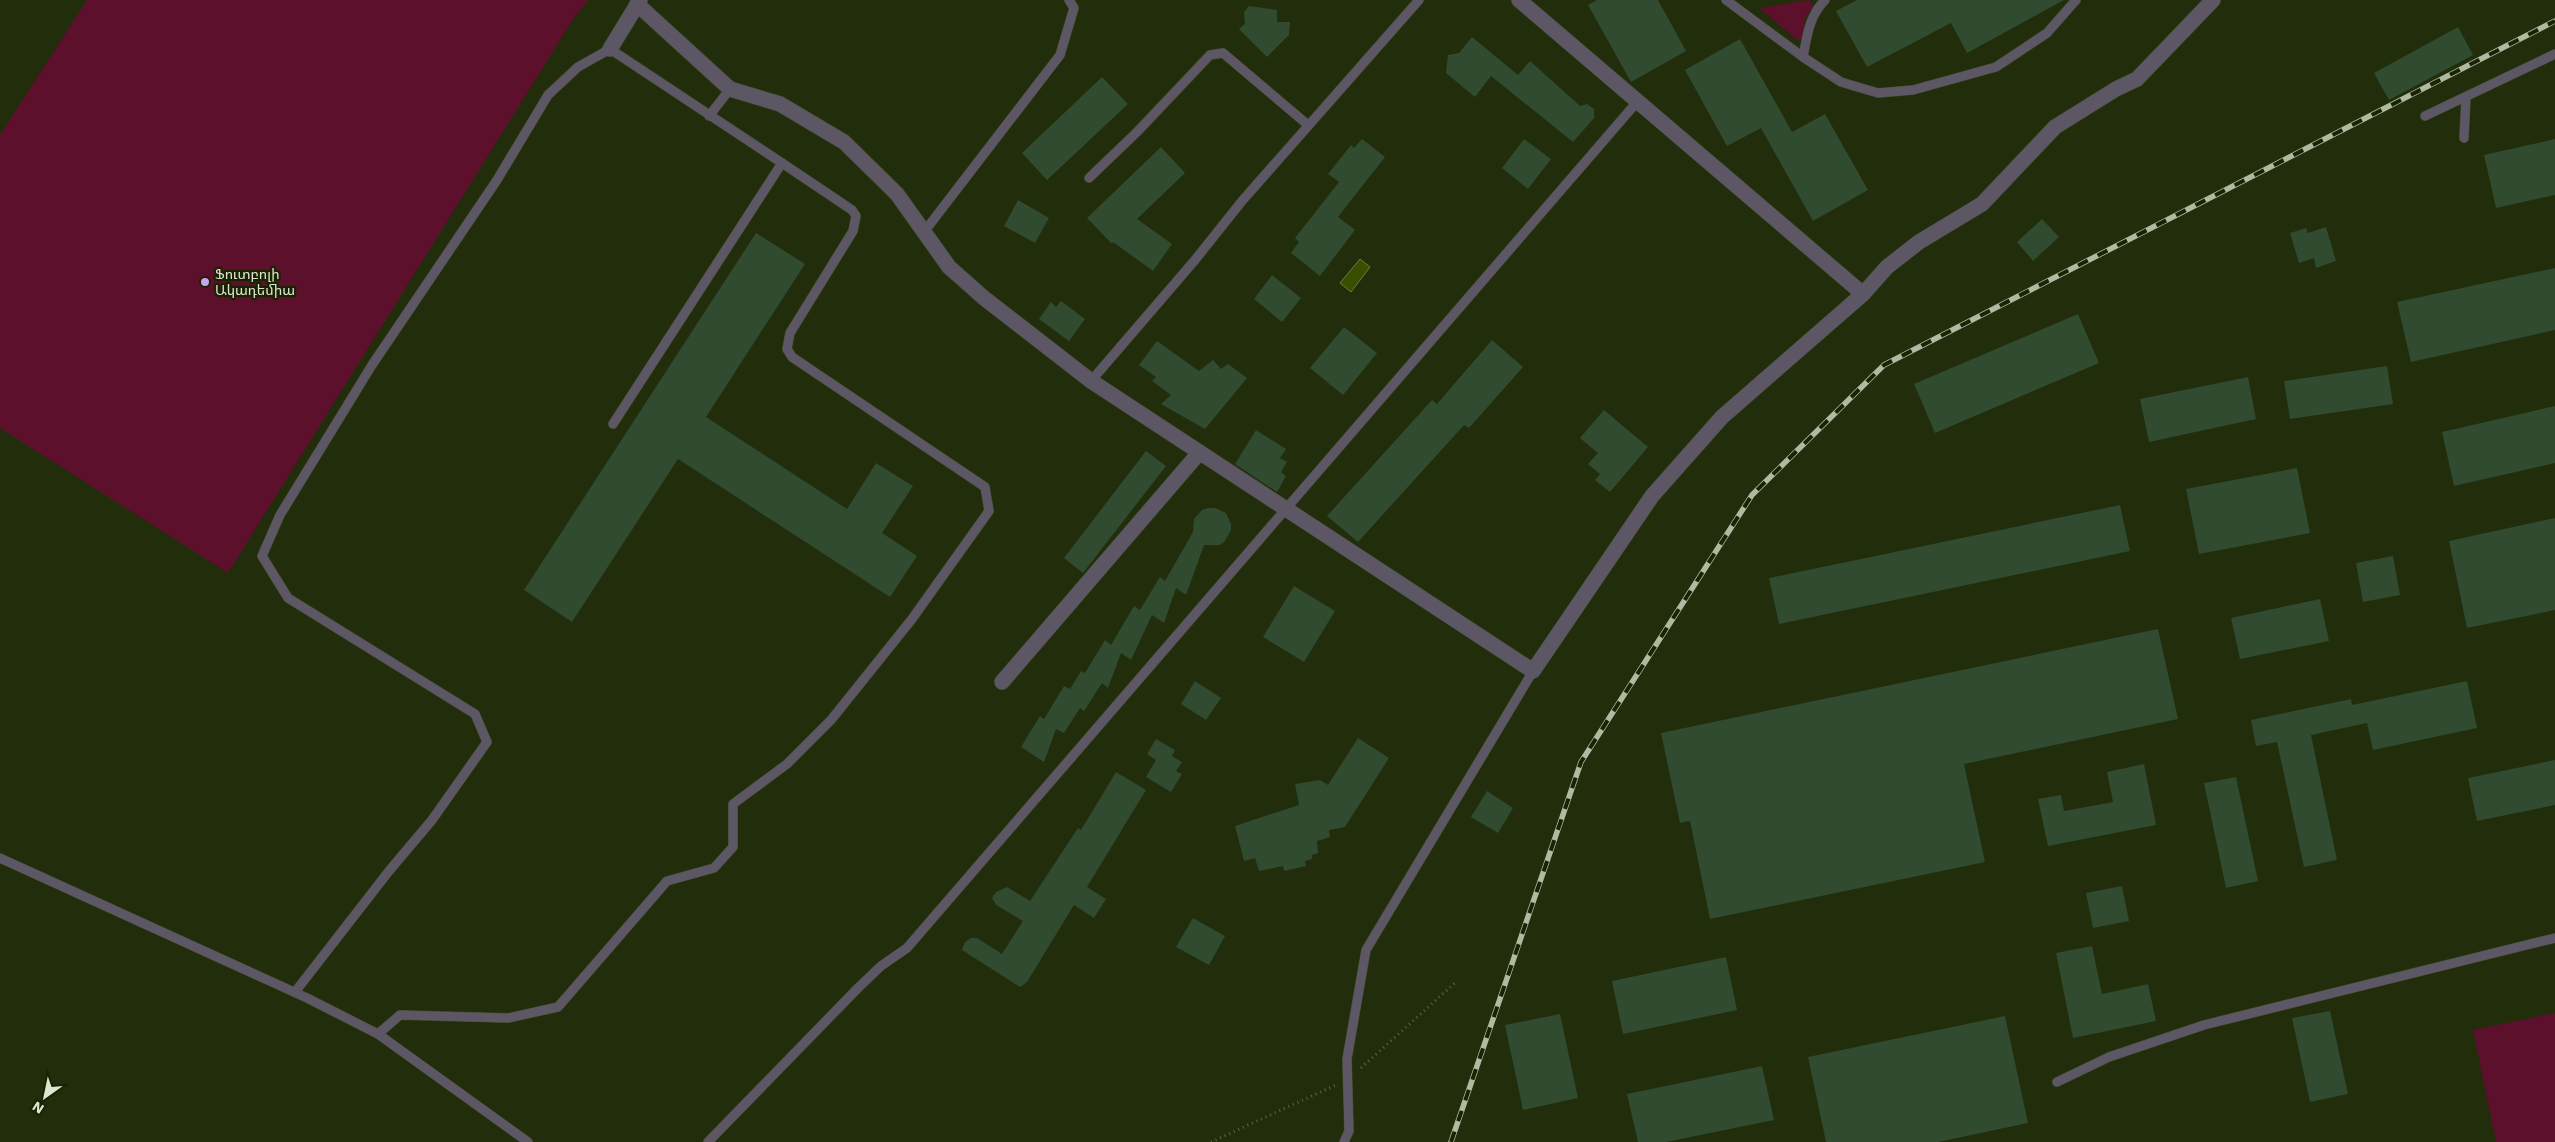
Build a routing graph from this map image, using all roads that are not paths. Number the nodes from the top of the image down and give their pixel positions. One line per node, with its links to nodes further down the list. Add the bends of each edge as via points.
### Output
1 (1069, 0): 22 (lane, via 1074,8 1060,55)
2 (1419, 0): 18 (lane)
3 (1519, 0): 15 (street)
4 (1727, 0): 5 (lane); 12 (lane)
5 (1734, 0)
6 (1825, 0): 12 (lane, via 1817,8 1809,27)
7 (2076, 0): 12 (lane, via 2047,33 1996,67 1913,90 1878,94 1841,82)
8 (2213, 0): 23 (street, via 2137,79 2055,127 1982,204 1919,242 1887,267)
9 (639, 2): 10 (street); 13 (street)
10 (610, 49): 16 (lane); 32 (lane, via 578,67 548,96 497,180 372,365 280,515 262,556 288,598 475,714 487,742 432,820)
11 (2555, 54): 14 (lane)
12 (1804, 57)
13 (730, 89): 16 (lane); 22 (street, via 780,104 844,142 897,194)
14 (2466, 97): 17 (lane); 19 (lane)
15 (1637, 102): 23 (street); 27 (lane)
16 (709, 116): 20 (lane)
17 (2425, 116)
18 (1308, 125): 21 (lane, via 1223,53 1210,55); 24 (lane)
19 (2464, 138)
20 (782, 163): 25 (lane); 33 (lane, via 852,210 856,216 853,231 790,333 787,349 792,357 985,487 989,510 912,619 832,720 787,764 733,804 733,847 714,868 667,881 558,1007 508,1018 400,1015)
21 (1089, 178)
22 (924, 232): 24 (street, via 950,267 977,292)
23 (1863, 294): 28 (street, via 1722,417 1652,496)
24 (1091, 381): 26 (street)
25 (613, 424)
26 (1199, 453): 27 (street); 29 (street)
27 (1286, 508): 28 (street); 36 (lane, via 907,948 858,988)
28 (1532, 671): 37 (lane, via 1366,950 1347,1059 1349,1131)
29 (1002, 682)
30 (0, 858): 32 (lane)
31 (2555, 938): 34 (lane, via 2204,1025 2109,1057)
32 (295, 992): 33 (lane)
33 (378, 1034): 35 (lane)
34 (2057, 1082)
35 (528, 1142)
36 (708, 1142)
37 (1344, 1142)

